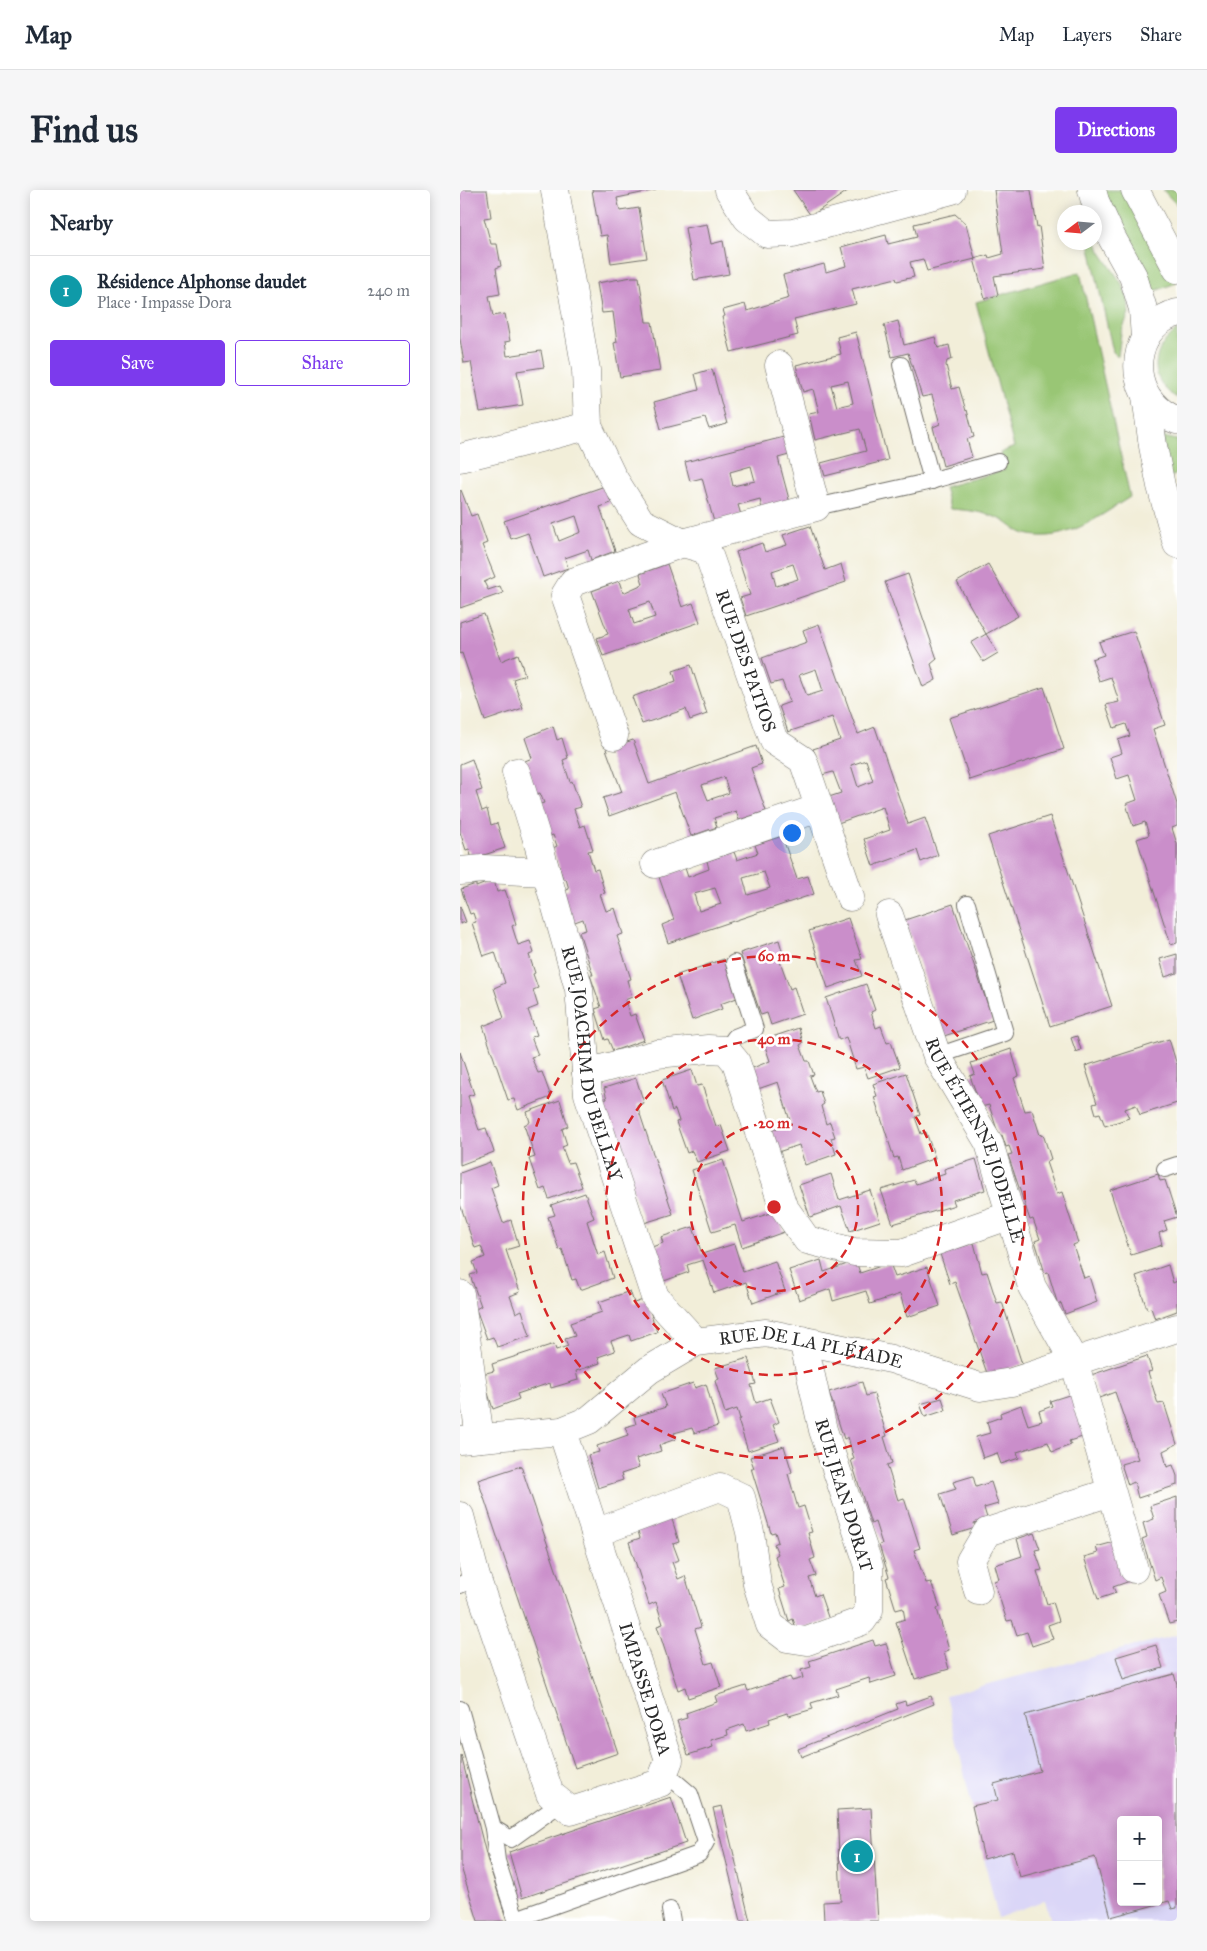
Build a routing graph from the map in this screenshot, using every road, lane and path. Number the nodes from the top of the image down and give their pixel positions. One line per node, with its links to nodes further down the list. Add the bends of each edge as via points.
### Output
1 (555, 190): 13 (street, via 586,370)
2 (729, 190): 3 (street, via 747,218 767,234 793,233)
3 (952, 190)
4 (1092, 190): 8 (street, via 1136,284 1143,309)
5 (1135, 190): 6 (street)
6 (1177, 269)
7 (1177, 312): 8 (street, via 1156,324)
8 (1144, 338): 11 (street, via 1137,368)
9 (901, 364): 16 (lane)
10 (780, 365): 17 (street)
11 (1146, 396): 12 (street, via 1158,409); 19 (street, via 1161,486)
12 (1177, 420)
13 (588, 426): 14 (street); 18 (street, RUE DES PATIOS, via 612,476 642,522)
14 (460, 458)
15 (998, 462): 16 (lane)
16 (932, 480): 17 (lane)
17 (816, 507): 18 (street)
18 (683, 543): 20 (street, via 573,582 565,595); 22 (street, RUE DES PATIOS, via 707,550 774,741 803,760)
19 (1177, 544)
20 (614, 736)
21 (516, 772): 25 (street, RUE JOACHIM DU BELLAY)
22 (819, 808): 23 (street); 26 (street, RUE DES PATIOS)
23 (655, 864)
24 (460, 872): 25 (street, via 483,869)
25 (546, 872): 32 (street, RUE JOACHIM DU BELLAY, via 579,989)
26 (850, 897)
27 (967, 904): 31 (lane, via 1006,1034)
28 (889, 915): 31 (street, RUE ÉTIENNE JODELLE)
29 (734, 963): 30 (lane, via 755,1029 735,1037)
30 (726, 1050): 32 (street, via 657,1054); 33 (street, via 736,1062 783,1206 807,1240 854,1252 902,1253)
31 (937, 1056): 33 (street, RUE ÉTIENNE JODELLE, via 989,1143)
32 (586, 1073): 37 (street, RUE JOACHIM DU BELLAY, via 588,1094 656,1297)
33 (1010, 1215): 38 (street, RUE ÉTIENNE JODELLE, via 1032,1287)
34 (460, 1294): 40 (street)
35 (1177, 1328): 38 (street, RUE DE LA PLÉIADE)
36 (803, 1340): 37 (street, RUE DE LA PLÉIADE, via 766,1333); 38 (street, RUE DE LA PLÉIADE, via 891,1359 980,1387 1012,1382); 43 (street, RUE JEAN DORAT, via 823,1430 870,1566 870,1611 862,1621 808,1641 787,1638 770,1626 757,1584 750,1532 741,1497 720,1487)
37 (696, 1342): 39 (street, RUE DE LA PLÉIADE, via 649,1370 589,1420)
38 (1074, 1361): 41 (street, RUE ÉTIENNE JODELLE)
39 (562, 1431): 40 (street, RUE DE LA PLÉIADE); 43 (street, IMPASSE DORA)
40 (470, 1439)
41 (1111, 1492): 44 (street, RUE ÉTIENNE JODELLE); 46 (street, via 987,1532 970,1562)
42 (460, 1516): 45 (street)
43 (595, 1533): 48 (street, IMPASSE DORA, via 669,1760)
44 (1134, 1569)
45 (468, 1581): 49 (street, via 550,1794)
46 (978, 1591)
47 (460, 1710): 50 (lane)
48 (664, 1772): 49 (street, IMPASSE DORA, via 660,1783 571,1810); 50 (lane, via 690,1794 706,1842 699,1854 516,1919 497,1862)
49 (561, 1803): 50 (lane, via 511,1839)
50 (493, 1828)

